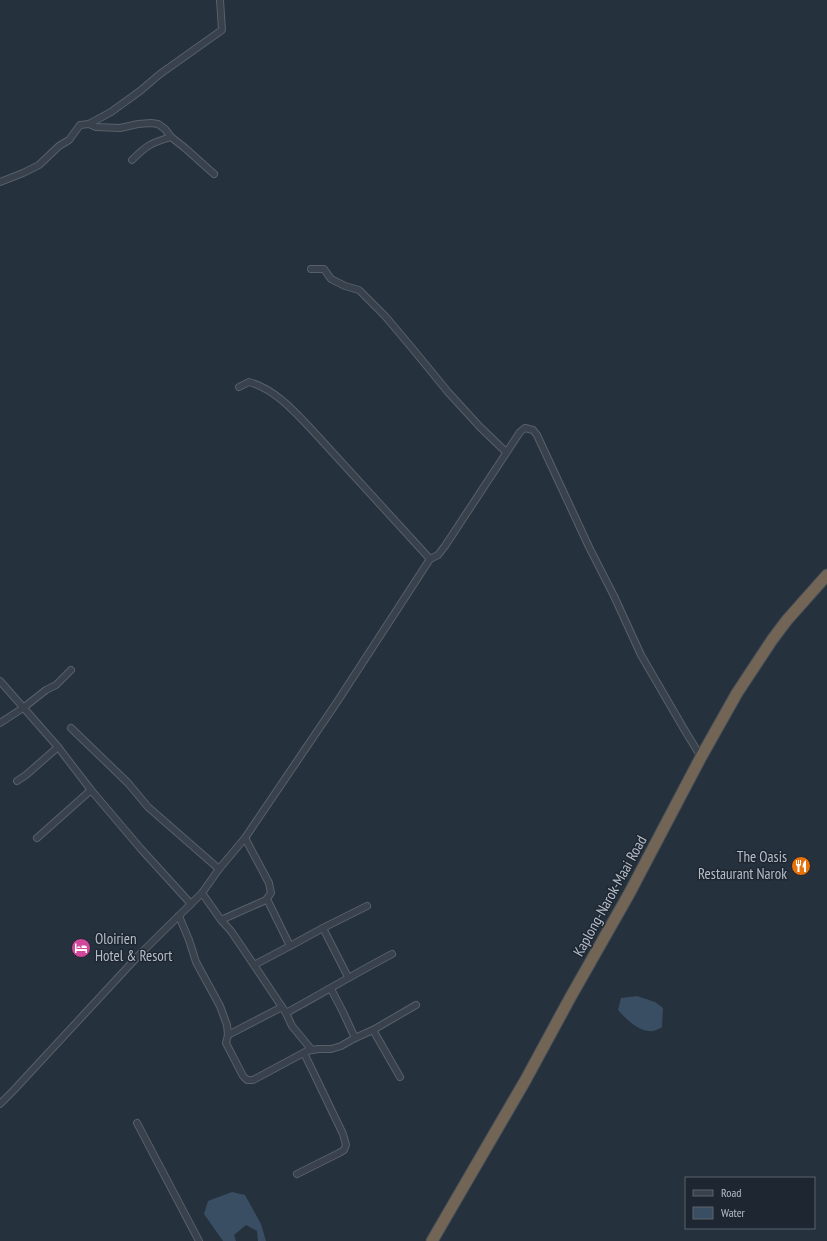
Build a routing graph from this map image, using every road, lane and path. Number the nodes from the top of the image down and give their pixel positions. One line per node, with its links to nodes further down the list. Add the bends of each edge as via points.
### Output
1 (220, 0): 2 (street, via 222,30 111,112)
2 (89, 124): 3 (street, via 96,127 120,128 138,124 158,124); 6 (street, via 80,125 69,140 58,146 39,165)
3 (171, 137): 4 (street, via 152,143); 5 (street)
4 (132, 160)
5 (214, 174)
6 (0, 182)
7 (311, 269): 9 (street, via 324,269 331,279 359,290 448,392)
8 (239, 387): 10 (street, via 249,382 263,387 294,411)
9 (506, 452): 10 (street, via 445,546 438,555); 18 (street, via 525,428 537,435 641,655)
10 (430, 559): 22 (street)
11 (827, 575): 18 (highway, Kaplong-Narok-Maai Road, via 772,640 737,693)
12 (71, 670): 14 (street, via 56,685)
13 (0, 681): 14 (street)
14 (23, 708): 15 (street); 17 (street)
15 (0, 723)
16 (71, 728): 23 (street, via 128,783 148,807)
17 (58, 747): 19 (street); 20 (street)
18 (701, 757): 49 (highway, Kaplong-Narok-Maai Road, via 629,894)
19 (17, 781)
20 (91, 790): 21 (street); 26 (street)
21 (37, 838)
22 (245, 838): 23 (street); 25 (street, via 271,888)
23 (219, 870): 24 (street)
24 (202, 893): 26 (street); 29 (street)
25 (268, 899): 29 (street); 31 (street)
26 (191, 904): 28 (street)
27 (367, 906): 30 (street)
28 (179, 916): 40 (street, via 196,962 220,1006); 45 (street, via 139,955)
29 (220, 920): 33 (street, via 231,931)
30 (323, 928): 31 (street); 34 (street)
31 (290, 946): 33 (street)
32 (392, 954): 34 (street)
33 (254, 965): 37 (street)
34 (348, 977): 35 (street)
35 (331, 989): 38 (street); 41 (street)
36 (416, 1005): 39 (street)
37 (282, 1007): 38 (street); 40 (street)
38 (286, 1013): 42 (street, via 292,1026)
39 (373, 1030): 41 (street); 44 (street)
40 (228, 1034): 43 (street, via 226,1043 245,1079 253,1080)
41 (355, 1038): 42 (street, via 331,1049)
42 (311, 1049): 43 (street)
43 (304, 1053): 47 (street, via 346,1145 344,1150)
44 (400, 1077)
45 (0, 1104)
46 (138, 1123): 48 (street)
47 (297, 1174)
48 (199, 1241)
49 (432, 1241)

